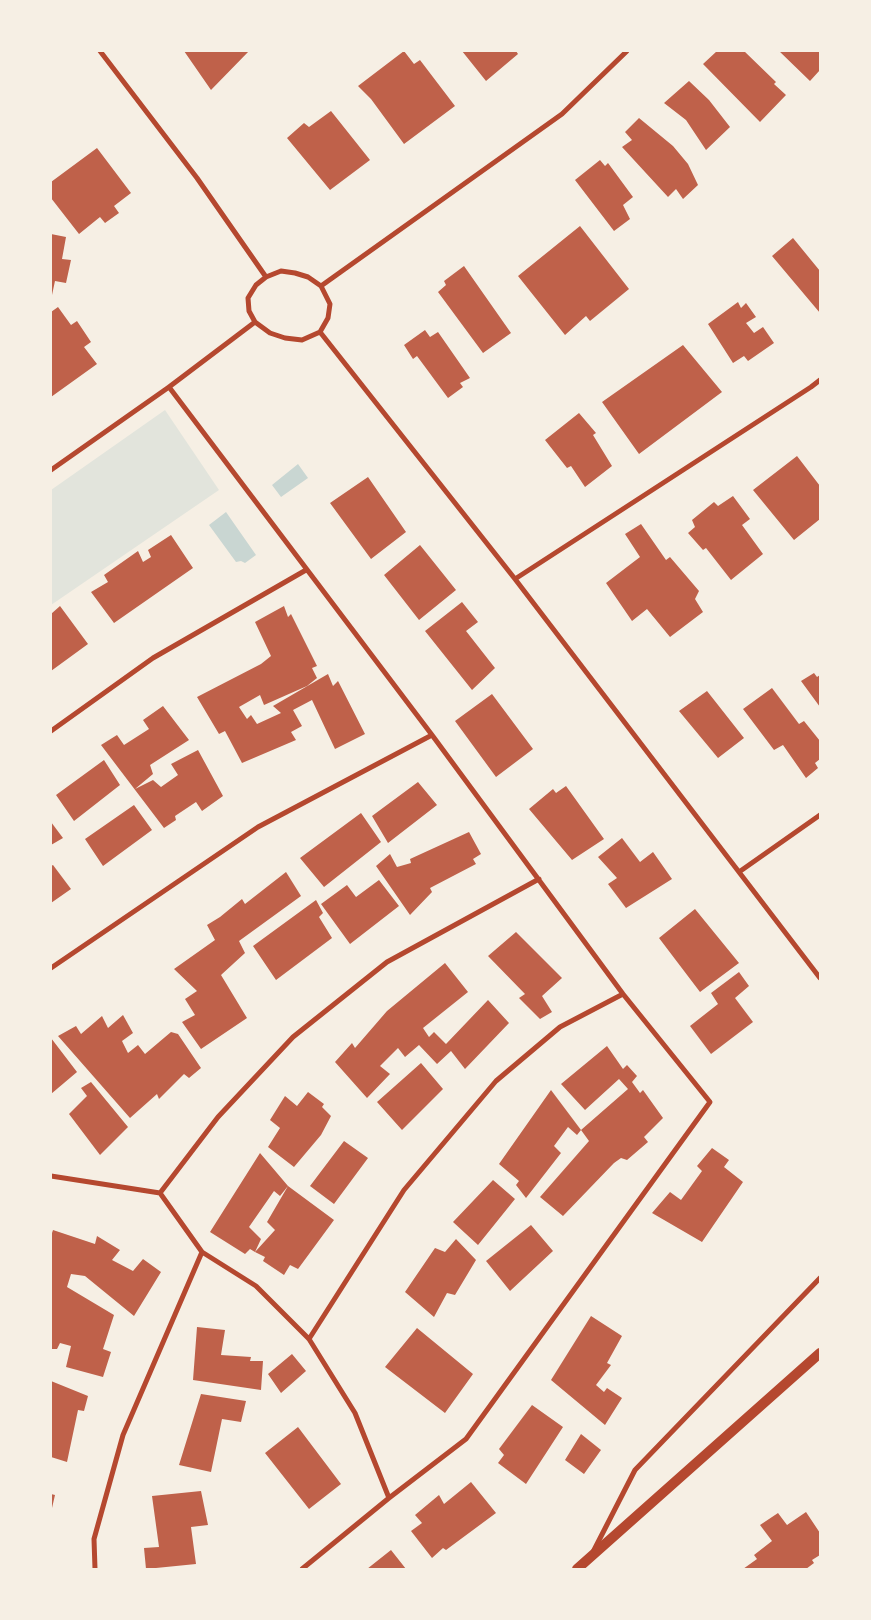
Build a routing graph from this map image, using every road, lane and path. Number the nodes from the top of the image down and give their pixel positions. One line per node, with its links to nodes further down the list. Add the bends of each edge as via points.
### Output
1 (100, 51): 3 (street, via 197,178)
2 (627, 51): 4 (street, via 562,114)
3 (266, 277): 4 (street, via 281,271 294,273); 5 (street, via 248,298 249,311)
4 (321, 286): 6 (street, via 330,304 328,318)
5 (255, 322): 6 (street, via 270,333 285,338 302,340); 8 (street)
6 (320, 332): 11 (street)
7 (820, 380): 11 (street)
8 (169, 387): 9 (street); 10 (street)
9 (51, 470)
10 (306, 570): 12 (street, via 153,658); 13 (street)
11 (515, 579): 15 (street)
12 (51, 731)
13 (432, 735): 16 (street); 17 (street, via 258,827)
14 (820, 816): 15 (street)
15 (739, 872): 18 (street)
16 (539, 880): 19 (street); 21 (street, via 387,962 294,1038 218,1117)
17 (51, 968)
18 (820, 978)
19 (623, 994): 24 (street, via 560,1027 496,1081 404,1190); 26 (street, via 710,1102 466,1439)
20 (51, 1176): 21 (street)
21 (160, 1194): 22 (street)
22 (202, 1252): 24 (street, via 256,1286); 28 (street, via 122,1435 94,1538)
23 (820, 1278): 27 (street, via 635,1470)
24 (309, 1339): 26 (street, via 355,1414)
25 (820, 1353): 27 (main road)
26 (389, 1498): 29 (street)
27 (590, 1558): 30 (main road)
28 (95, 1569)
29 (302, 1569)
30 (577, 1569)

